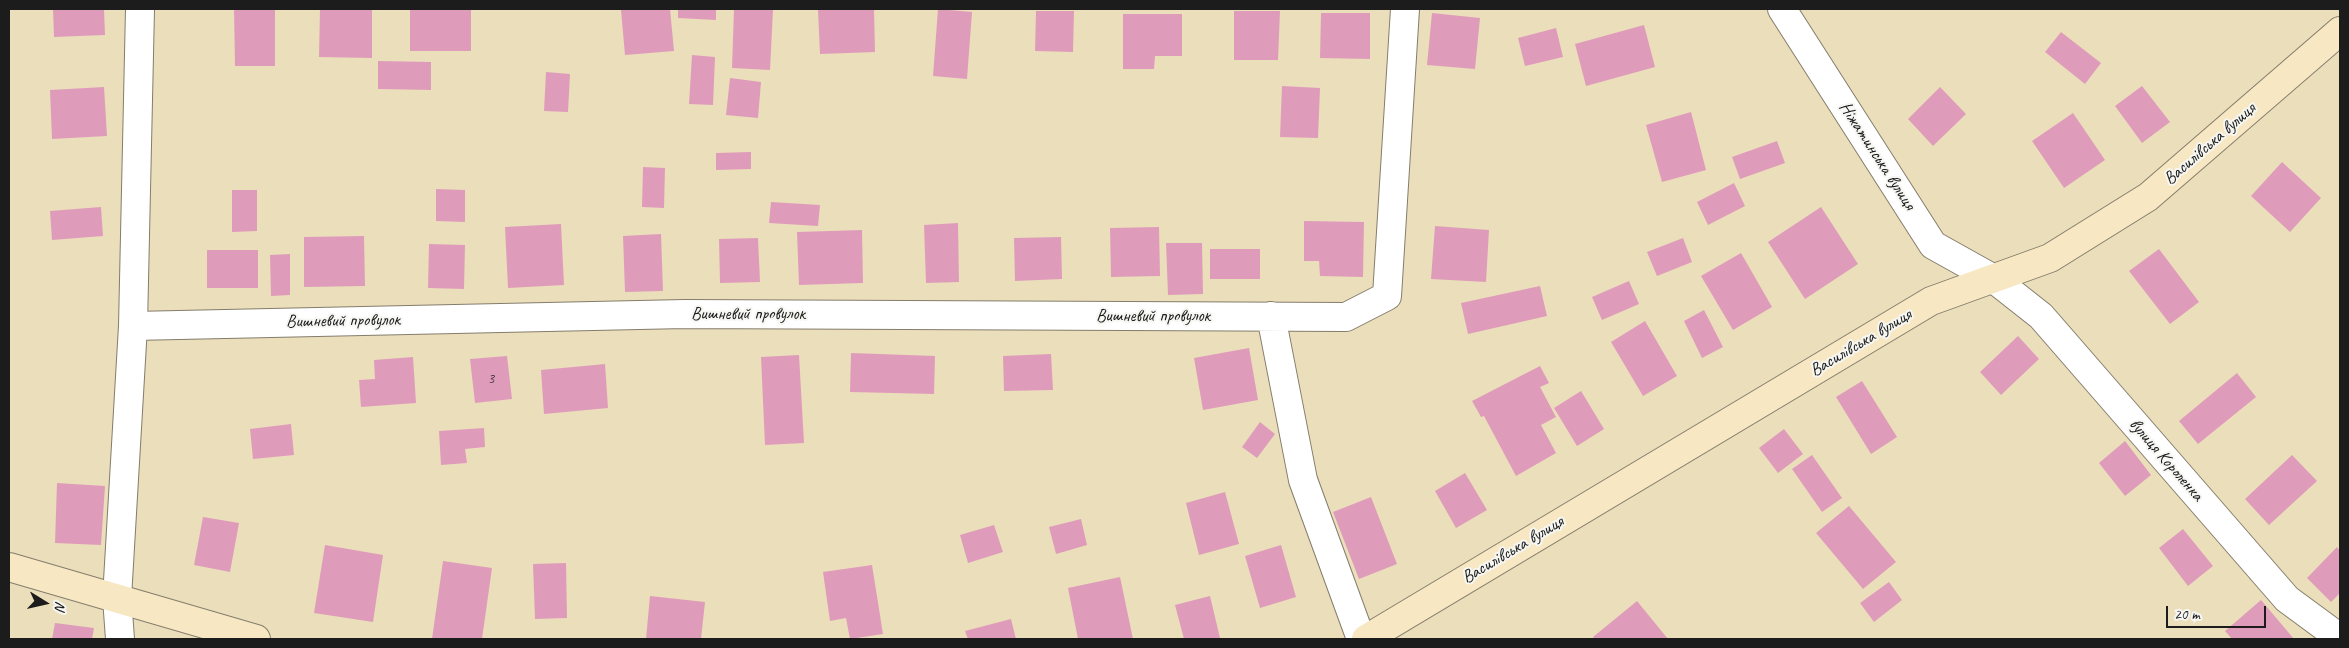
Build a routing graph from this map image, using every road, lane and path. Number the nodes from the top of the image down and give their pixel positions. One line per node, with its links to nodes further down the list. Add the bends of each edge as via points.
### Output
1 (140, 9): 7 (street)
2 (1405, 9): 6 (street, Вишневий провулок, via 1387,296 1346,317)
3 (1782, 9): 5 (street, Ніжатинська вулиця, via 1934,245)
4 (2340, 31): 5 (street, Василівська вулиця, via 2148,197 2050,258)
5 (1994, 279): 10 (street, вулиця Короленка, via 2041,316 2287,599); 14 (street, Василівська вулиця, via 1932,301)
6 (1271, 316): 7 (street, Вишневий провулок, via 685,314); 13 (street, via 1303,480)
7 (134, 326): 9 (street)
8 (9, 567): 9 (street)
9 (117, 598): 11 (street); 12 (street)
10 (2340, 638)
11 (120, 639)
12 (256, 639)
13 (1361, 639)
14 (1366, 639)

